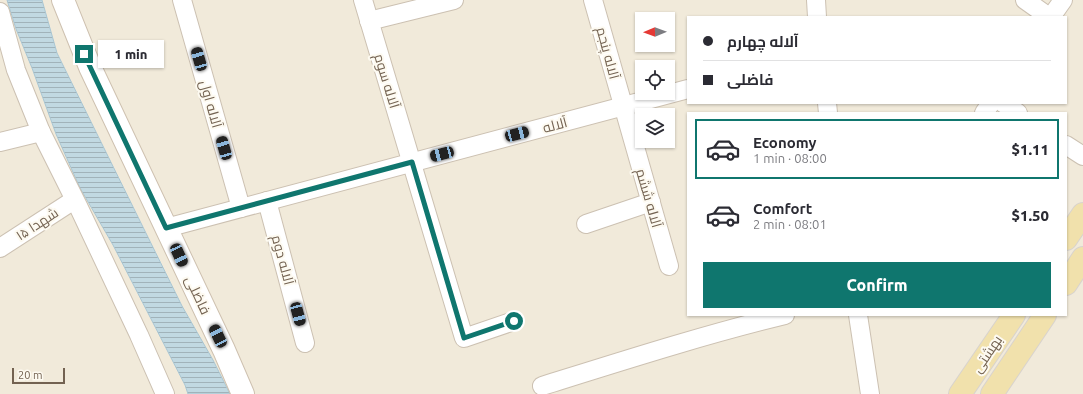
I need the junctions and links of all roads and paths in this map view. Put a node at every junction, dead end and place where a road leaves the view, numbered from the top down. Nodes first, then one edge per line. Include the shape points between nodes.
1 (63, 0) edge
2 (182, 0) edge
3 (363, 0) edge
4 (454, 0) edge
5 (594, 0) edge
6 (816, 0) edge
7 (1025, 0) edge
8 (1063, 0) edge
9 (0, 12) edge
10 (817, 16) edge
11 (1049, 16) edge
12 (1051, 16) edge
13 (369, 20) junction
14 (7, 68) edge
15 (687, 89) edge
16 (1004, 104) edge
17 (623, 107) junction
18 (1016, 112) edge
19 (40, 132) junction
20 (0, 142) edge
21 (1067, 145) edge
22 (1083, 156) edge
23 (412, 162) junction
24 (74, 200) junction
25 (267, 201) junction
26 (651, 202) junction
27 (241, 208) junction
28 (1083, 214) edge
29 (586, 224) dead end
30 (166, 228) junction
31 (1067, 238) edge
32 (0, 248) edge
33 (1083, 258) edge
34 (669, 266) dead end
35 (1067, 282) edge
36 (781, 316) edge
37 (858, 316) edge
38 (1013, 316) edge
39 (1044, 316) edge
40 (514, 321) dead end
41 (305, 343) dead end
42 (542, 386) dead end
43 (165, 394) edge
44 (243, 394) edge
45 (870, 394) edge
46 (960, 394) edge
47 (992, 394) edge

1 - 30 main road, فاضلی via 90,67
2 - 27 street, آلاله اول
3 - 13 street, آلاله سوم
4 - 13 street
5 - 17 street, آلاله پنجم
6 - 10 street
7 - 11 street
8 - 12 street
9 - 14 street
13 - 23 street, آلاله سوم
14 - 19 street
15 - 17 street, آلاله
16 - 18 street
17 - 23 street, آلاله
17 - 26 street, آلاله ششم
19 - 20 street
19 - 24 street
21 - 22 street
23 - 25 street, آلاله
23 - 40 street, آلاله سوم via 464,338
24 - 32 street, شهدا ۱۵
24 - 43 street
25 - 27 street, آلاله
25 - 41 street, آلاله دوم
26 - 29 street
26 - 34 street, آلاله ششم
27 - 30 street, آلاله
28 - 31 main road
30 - 44 main road, فاضلی
33 - 35 main road
36 - 42 street
37 - 45 street
38 - 46 main road, بهشتی
39 - 47 main road

